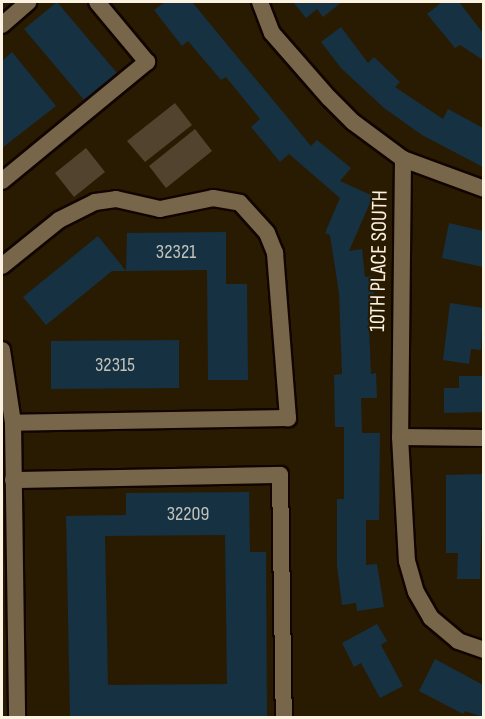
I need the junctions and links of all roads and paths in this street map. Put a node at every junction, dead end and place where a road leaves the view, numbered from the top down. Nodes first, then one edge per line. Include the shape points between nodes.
1 (28, 2) edge
2 (97, 2) edge
3 (260, 2) edge
4 (2, 25) edge
5 (403, 159) junction
6 (2, 181) edge
7 (483, 189) edge
8 (2, 266) edge
9 (2, 350) edge
10 (13, 423) junction
11 (400, 437) junction
12 (483, 438) edge
13 (13, 480) junction
14 (7, 553) edge
15 (483, 650) edge
16 (16, 717) edge
17 (284, 717) edge

1 - 4 street
2 - 6 street via 147,62
3 - 5 street, 10TH PLACE SOUTH via 272,33 329,98 352,122
5 - 7 street
5 - 11 street, 10TH PLACE SOUTH
8 - 10 street via 67,214 95,202 116,199 160,209 213,198 240,203 267,233 275,253 288,418
9 - 10 street
10 - 13 street
11 - 12 street
11 - 15 street, 10TH PLACE SOUTH via 402,518 411,579 422,604 442,630
13 - 14 street
13 - 17 street via 280,475
14 - 16 street

